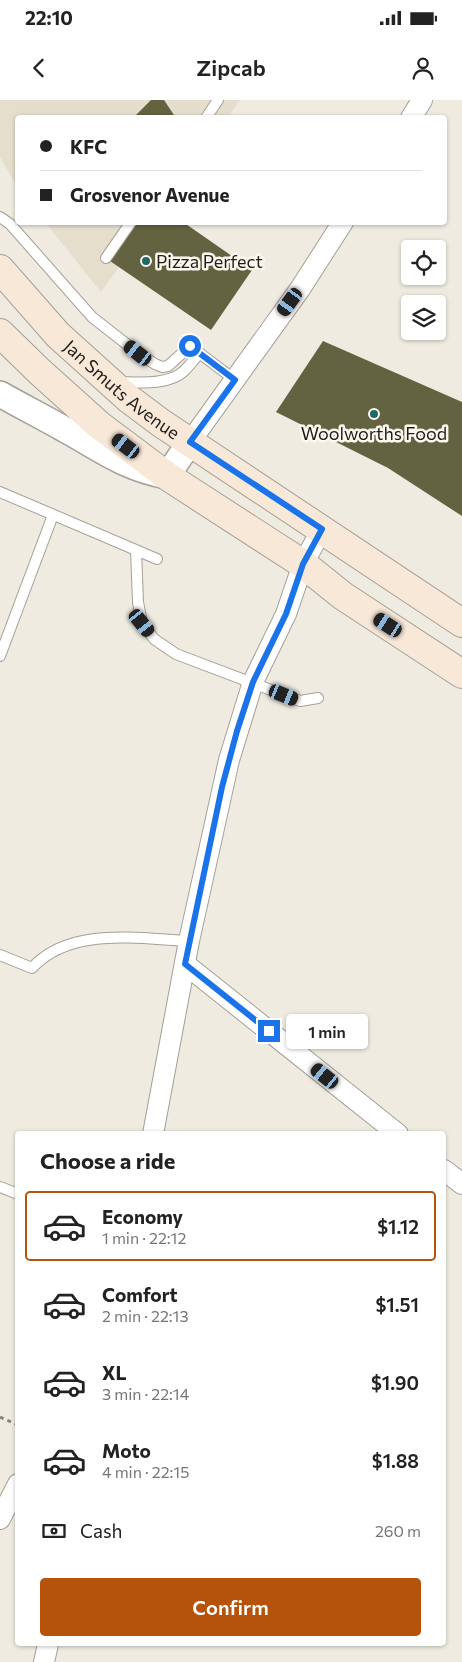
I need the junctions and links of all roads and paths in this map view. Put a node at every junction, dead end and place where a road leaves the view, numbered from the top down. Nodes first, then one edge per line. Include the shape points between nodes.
1 (422, 100) edge
2 (213, 102) edge
3 (207, 115) edge
4 (413, 115) edge
5 (0, 217) edge
6 (129, 225) edge
7 (341, 225) edge
8 (106, 258) dead end
9 (0, 269) edge
10 (0, 333) edge
11 (200, 353) junction
12 (235, 380) junction
13 (110, 382) junction
14 (0, 394) edge
15 (190, 442) junction
16 (168, 476) junction
17 (0, 492) edge
18 (53, 515) junction
19 (322, 529) junction
20 (136, 550) junction
21 (157, 559) dead end
22 (303, 564) junction
23 (462, 623) edge
24 (0, 656) edge
25 (462, 674) edge
26 (253, 682) junction
27 (318, 698) dead end
28 (189, 941) junction
29 (0, 955) edge
30 (185, 964) junction
31 (154, 1131) edge
32 (394, 1131) edge
33 (446, 1172) edge
34 (462, 1184) edge
35 (0, 1187) edge
36 (15, 1193) edge
37 (0, 1417) edge
38 (15, 1423) edge
39 (15, 1490) edge
40 (0, 1519) edge
41 (48, 1646) edge
42 (44, 1662) edge

1 - 4 street
2 - 3 lane
5 - 11 lane via 10,224 92,317 138,353 162,367 168,366 190,346
6 - 8 lane
7 - 12 street
9 - 13 main road, Jan Smuts Avenue via 58,335
10 - 16 main road via 99,425
11 - 12 lane
11 - 13 lane via 183,372 164,380
12 - 15 street
13 - 15 main road, Jan Smuts Avenue
14 - 16 street via 128,466
15 - 16 street
15 - 19 main road, Jan Smuts Avenue
16 - 22 main road
17 - 18 lane
18 - 20 lane
18 - 24 lane
19 - 22 street
19 - 23 main road, Jan Smuts Avenue
20 - 21 lane
20 - 26 lane via 142,623 154,639 176,654
22 - 25 main road via 343,596
22 - 26 street via 286,614
26 - 27 lane via 300,701
26 - 28 street via 229,760
28 - 29 lane via 123,937 79,942 52,951 32,968
28 - 30 street
30 - 31 street
30 - 32 street
33 - 34 street
35 - 36 lane
37 - 38 path
39 - 40 street
41 - 42 street

